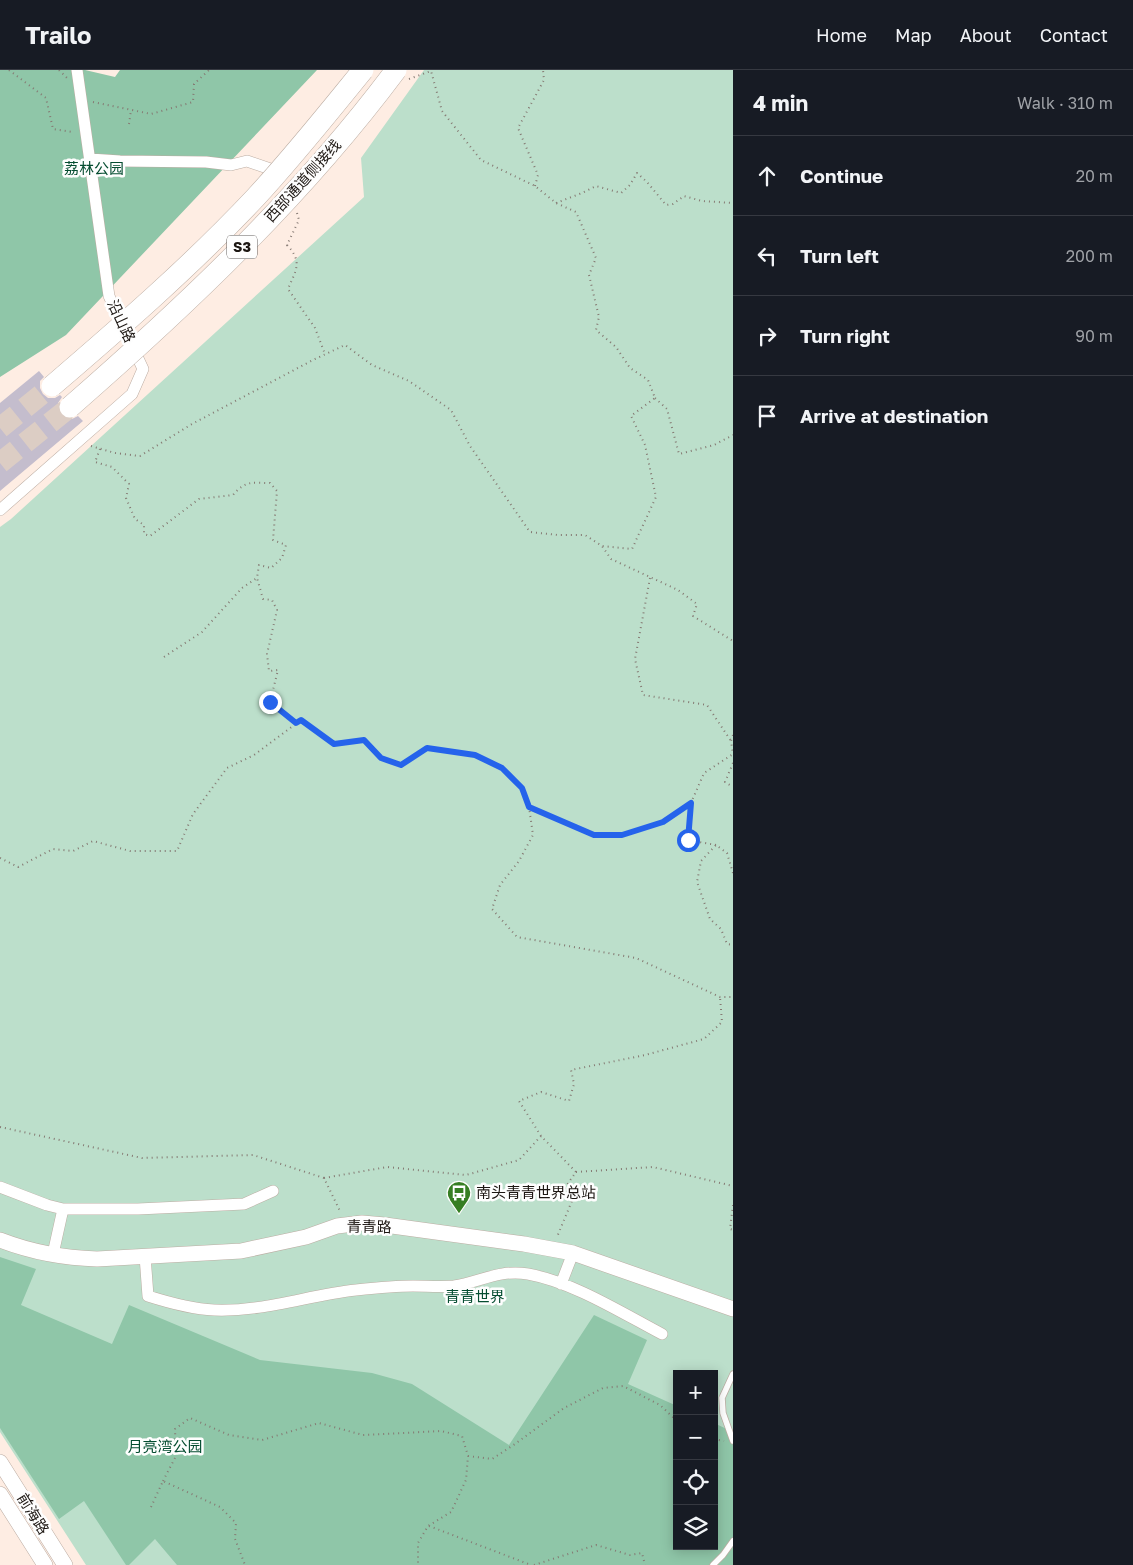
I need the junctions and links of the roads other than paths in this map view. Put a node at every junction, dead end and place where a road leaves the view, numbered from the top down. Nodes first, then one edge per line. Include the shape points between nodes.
1 (77, 70) edge
2 (363, 70) edge
3 (400, 75) edge
4 (90, 158) junction
5 (289, 176) dead end
6 (52, 386) tunnel mouth
7 (70, 407) tunnel mouth
8 (0, 510) edge
9 (0, 1187) edge
10 (273, 1191) dead end
11 (62, 1209) junction
12 (0, 1240) edge
13 (573, 1253) junction
14 (53, 1254) junction
15 (145, 1256) junction
16 (561, 1284) junction
17 (733, 1309) edge
18 (662, 1334) dead end
19 (733, 1374) edge
20 (733, 1441) edge
21 (0, 1462) edge
22 (0, 1494) edge
23 (0, 1503) edge
24 (12, 1513) junction
25 (733, 1540) edge
26 (45, 1565) edge
27 (65, 1565) edge
28 (713, 1565) edge

1 - 4 street, 沿山路
2 - 6 highway, 西部通道侧接线 / S3, bridge via 249,204 118,330
3 - 7 highway, 西部通道侧接线 / S3, bridge via 216,274
4 - 5 street via 231,165 247,161
4 - 8 street, 沿山路 via 109,296 143,369 132,394
9 - 11 street
10 - 11 street via 244,1204
11 - 14 street
12 - 14 street, 青青路
13 - 15 street, 青青路 via 362,1224 337,1226 306,1237 240,1251
13 - 16 street
13 - 17 street, 青青路
14 - 15 street, 青青路 via 78,1258
15 - 16 street via 148,1296 214,1310 270,1306 375,1288 453,1286 499,1274 528,1274
16 - 18 street
19 - 20 lane via 722,1398 722,1413
21 - 27 street, 前海路
22 - 24 street, 前海路
23 - 24 street
24 - 26 street, 前海路
25 - 28 lane

